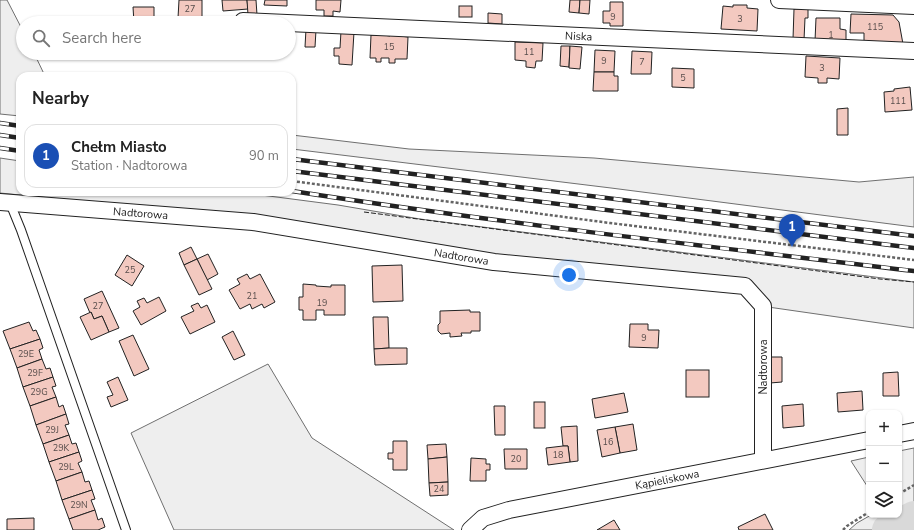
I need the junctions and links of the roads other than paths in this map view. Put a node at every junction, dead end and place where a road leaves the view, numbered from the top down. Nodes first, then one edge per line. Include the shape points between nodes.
1 (778, 0) edge
2 (914, 6) edge
3 (296, 23) edge
4 (914, 51) edge
5 (5, 202) edge
6 (914, 431) edge
7 (902, 433) edge
8 (866, 441) edge
9 (763, 460) junction
10 (126, 530) edge
11 (470, 530) edge

1 - 2 street
3 - 4 street, Niska
5 - 9 street, Nadtorowa via 253,222 494,262 745,286 763,306
5 - 10 lane via 21,230
6 - 7 street
8 - 9 street, Kąpieliskowa
9 - 11 street, Kąpieliskowa via 509,510 483,518

